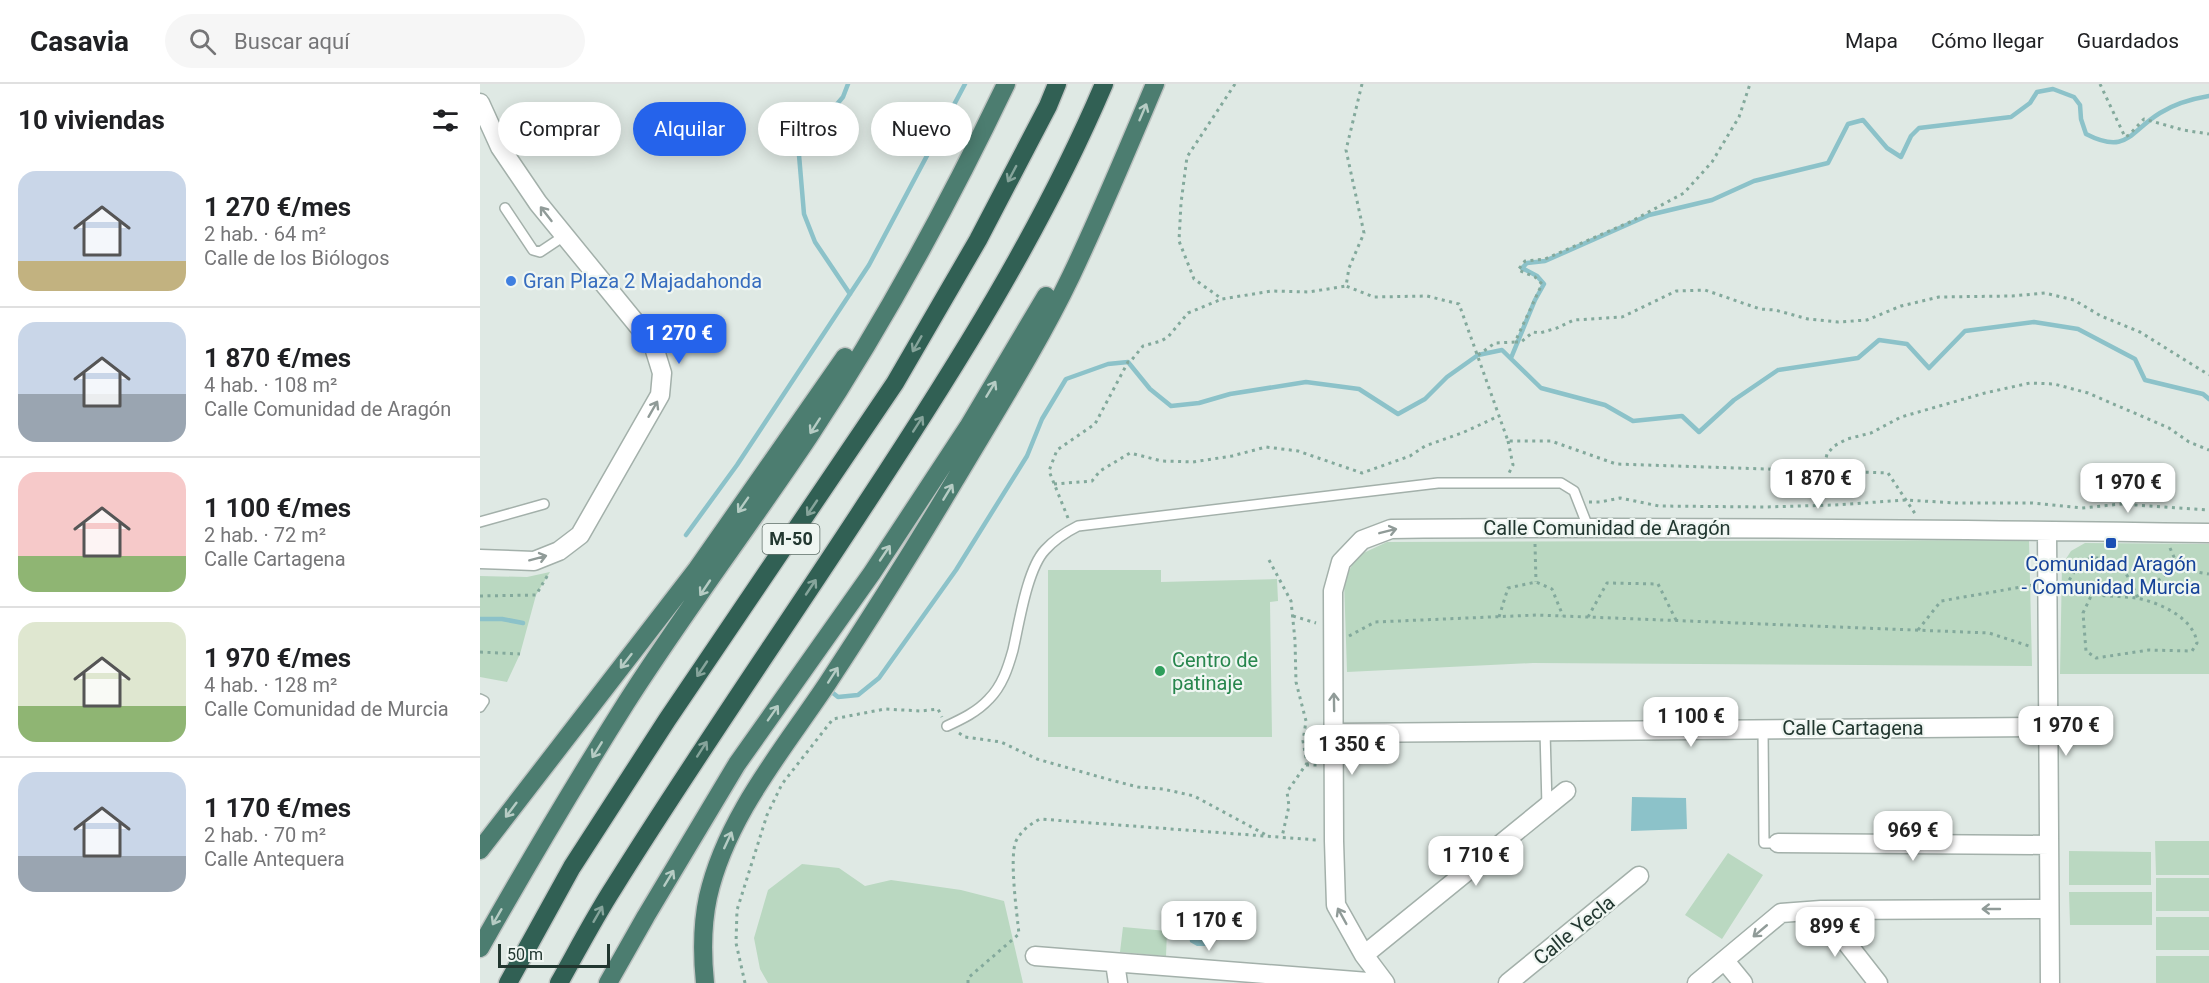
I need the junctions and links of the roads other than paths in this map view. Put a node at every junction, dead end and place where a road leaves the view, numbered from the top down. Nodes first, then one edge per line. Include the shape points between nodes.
1 (1006, 84) edge
2 (1057, 84) edge
3 (1104, 84) edge
4 (1155, 84) edge
5 (480, 103) edge
6 (1132, 140) junction
7 (505, 208) dead end
8 (931, 232) junction
9 (564, 236) junction
10 (544, 504) dead end
11 (480, 522) edge
12 (1588, 527) junction
13 (2048, 531) junction
14 (2209, 533) edge
15 (480, 559) edge
16 (480, 699) edge
17 (480, 707) edge
18 (947, 726) road end
19 (2048, 727) junction
20 (1763, 729) junction
21 (1545, 731) junction
22 (1335, 733) junction
23 (1566, 790) dead end
24 (1547, 806) junction
25 (1778, 843) joint
26 (2049, 845) junction
27 (480, 850) edge
28 (1639, 876) dead end
29 (2049, 909) junction
30 (1821, 910) junction
31 (480, 948) edge
32 (1364, 955) junction
33 (1035, 956) dead end
34 (1725, 961) junction
35 (1115, 963) junction
36 (508, 983) edge
37 (559, 983) edge
38 (608, 983) edge
39 (705, 983) edge
40 (1118, 983) edge
41 (1383, 983) edge
42 (1508, 983) edge
43 (1697, 983) edge
44 (1743, 983) edge
45 (1878, 983) edge
46 (2050, 983) edge

1 - 8 highway
2 -> 36 highway, M-50 via 978,240 895,384 572,867
37 -> 3 highway, M-50 via 700,752 938,394 1018,261
6 -> 4 highway
9 -> 5 street via 500,147
38 -> 6 highway via 737,764 872,573 968,427 1058,278
39 -> 6 highway via 703,927 708,896 728,838 886,593 990,421 1070,277
7 - 9 lane via 533,250 540,252
8 -> 27 highway via 697,569
8 -> 31 highway via 811,433 627,701
15 -> 9 street via 534,561 559,551 580,535 660,395 662,374 653,344
10 - 11 lane
12 - 13 street, Calle Comunidad de Aragón
12 - 18 lane via 1574,491 1561,483 1438,483 1078,526 1043,551 999,686 976,711
22 -> 12 street, Calle Comunidad de Aragón via 1333,591 1341,562 1362,540 1390,529
13 - 14 street, Calle Comunidad de Aragón
13 - 19 street
16 - 17 lane
19 - 20 street, Calle Cartagena
19 - 26 street
20 - 21 street, Calle Cartagena
20 - 25 lane via 1764,843
21 - 22 street, Calle Cartagena
21 - 24 lane
32 -> 22 street via 1336,905
23 - 24 street
24 - 32 street
25 - 26 street
26 - 29 street
28 - 42 street, Calle Yecla
29 -> 30 street
29 - 46 street
30 -> 34 street via 1781,913
30 - 45 street
32 - 41 street
33 - 35 street
34 - 43 street
34 - 44 street
35 - 40 street
35 - 41 street

